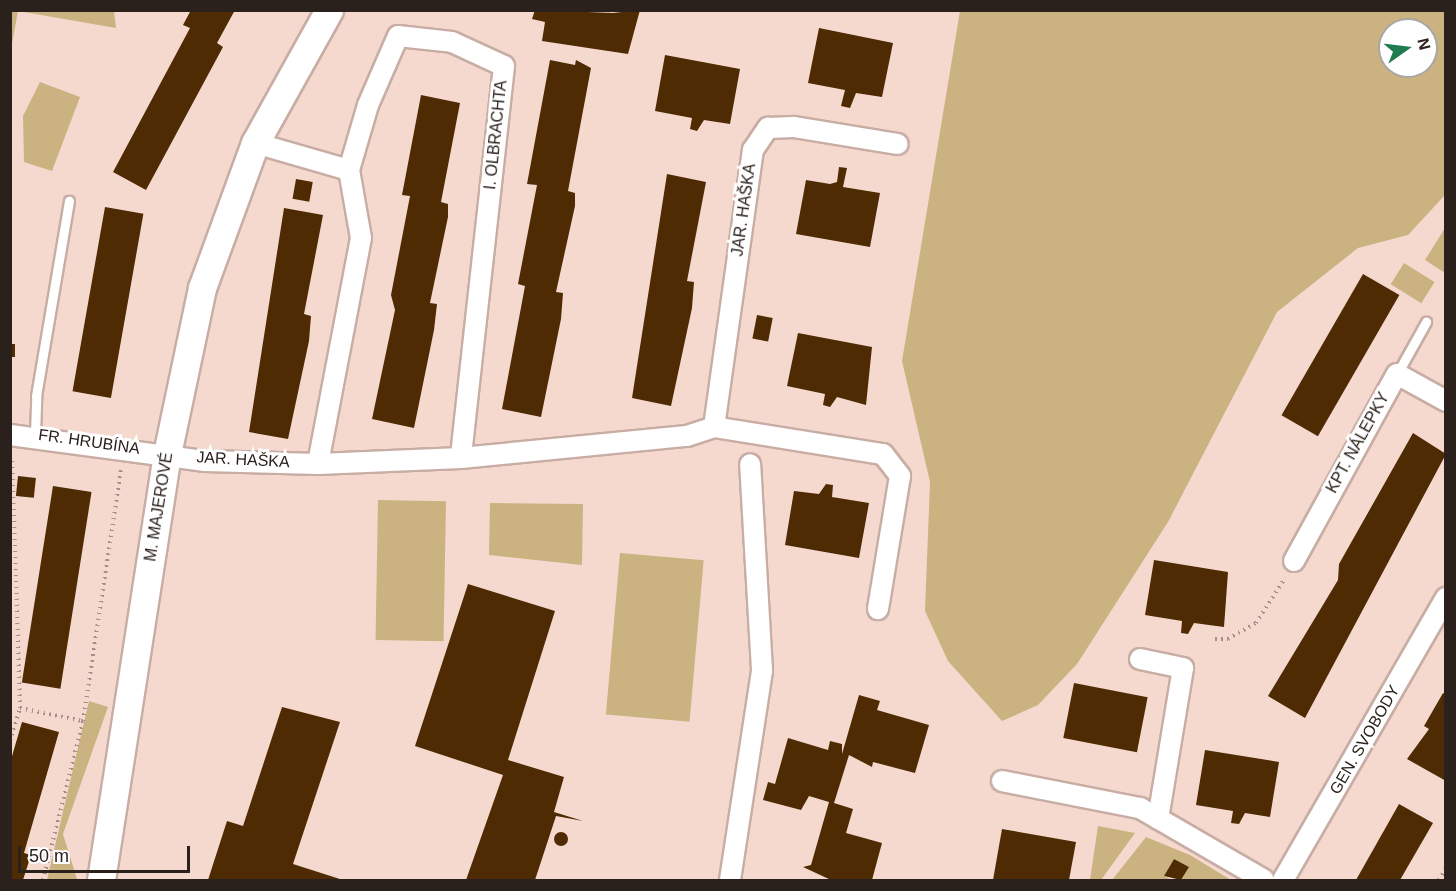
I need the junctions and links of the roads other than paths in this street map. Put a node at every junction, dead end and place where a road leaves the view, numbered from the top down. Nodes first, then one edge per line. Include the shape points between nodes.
1 (330, 10) edge
2 (255, 143) junction
3 (898, 144) dead end
4 (349, 170) junction
5 (69, 201) dead end
6 (1426, 322) dead end
7 (1397, 374) junction
8 (1446, 402) edge
9 (714, 427) junction
10 (11, 434) edge
11 (35, 434) junction
12 (167, 454) junction
13 (461, 458) junction
14 (318, 464) junction
15 (750, 464) dead end
16 (1294, 561) road end
17 (1446, 598) edge
18 (878, 609) dead end
19 (1140, 659) dead end
20 (1002, 781) dead end
21 (1158, 819) junction
22 (101, 880) edge
23 (730, 880) edge
24 (1264, 880) edge
25 (1283, 880) edge

1 - 2 street, M. MAJEROVÉ
2 - 4 street
2 - 12 street, M. MAJEROVÉ via 202,288
3 - 9 street, JAR. HAŠKA via 794,127 768,128 753,150
4 - 13 street, I. OLBRACHTA via 368,105 398,36 452,42 504,66
4 - 14 street via 361,238
5 - 11 lane via 36,396
6 - 7 lane
7 - 8 street, KPT. NÁLEPKY
7 - 16 street, KPT. NÁLEPKY
9 - 13 street, JAR. HAŠKA via 687,436
9 - 18 street, JAR. HAŠKA via 883,454 900,476
10 - 11 street, FR. HRUBÍNA
11 - 12 street, FR. HRUBÍNA
12 - 14 street, JAR. HAŠKA via 205,460
12 - 22 street, M. MAJEROVÉ
13 - 14 street, JAR. HAŠKA
15 - 23 street via 762,670
17 - 25 street, GEN. SVOBODY
19 - 21 street via 1183,668
20 - 21 street via 1140,808
21 - 24 street

